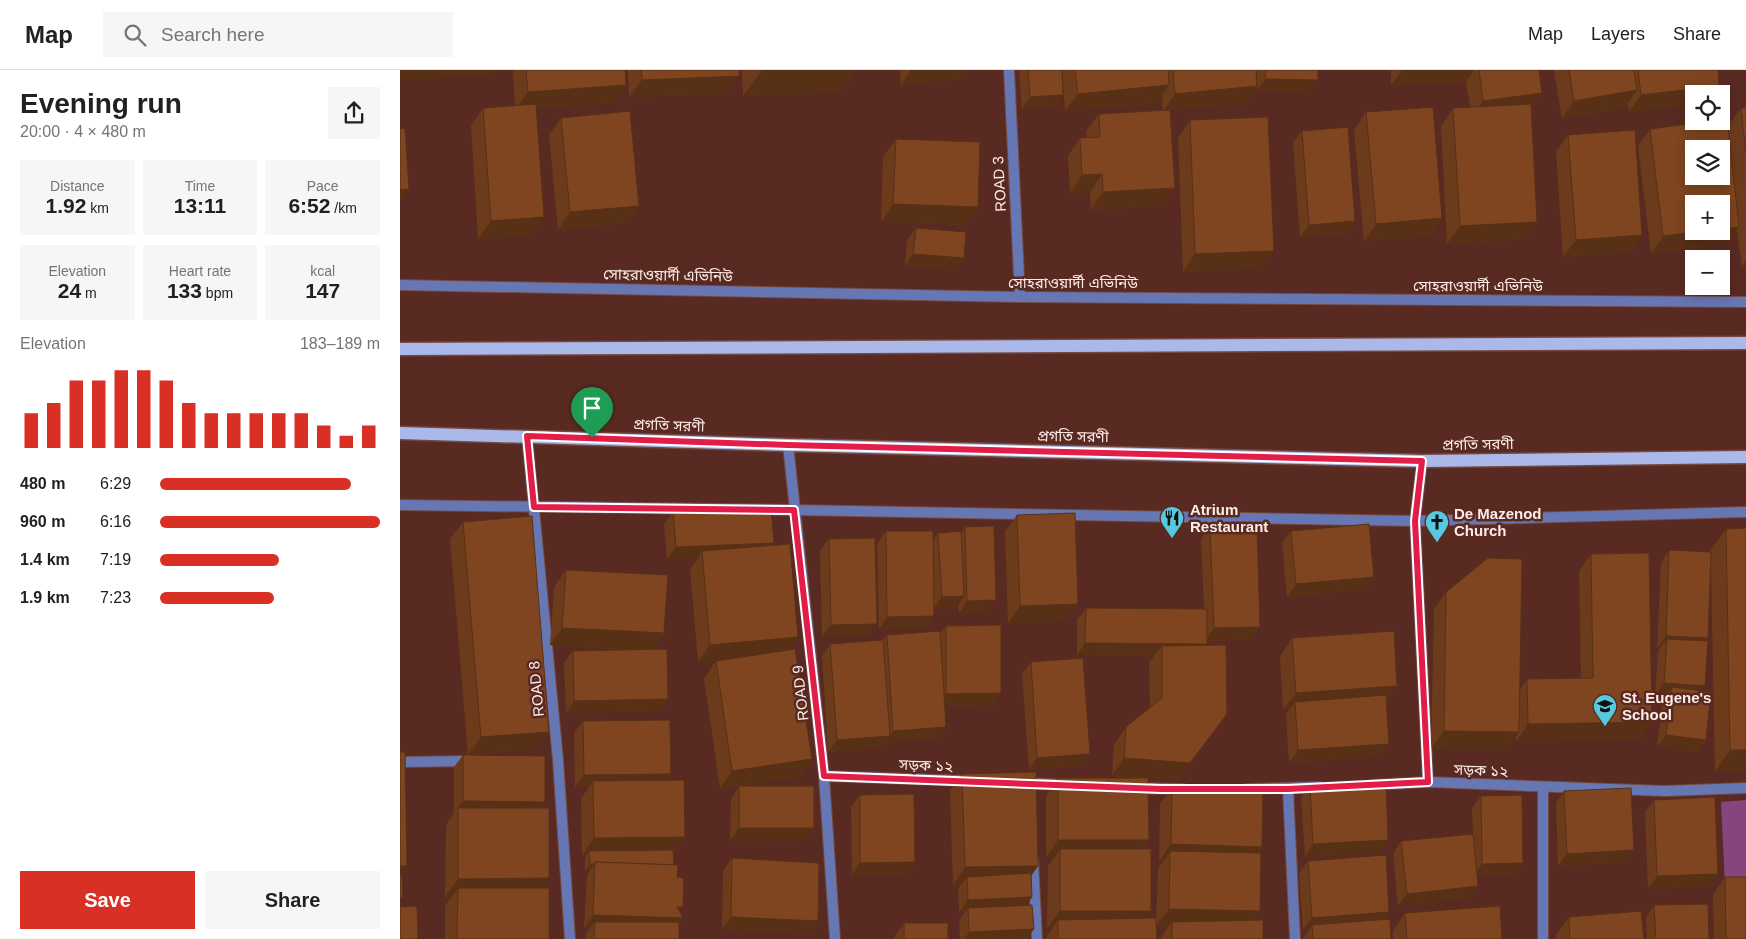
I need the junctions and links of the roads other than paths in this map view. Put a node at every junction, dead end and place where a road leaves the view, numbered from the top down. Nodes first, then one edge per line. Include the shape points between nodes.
1 (1009, 70) edge
2 (400, 285) edge
3 (1020, 297) junction
4 (1746, 302) edge
5 (1746, 343) edge
6 (400, 349) edge
7 (400, 432) edge
8 (527, 436) junction
9 (788, 445) junction
10 (1746, 457) edge
11 (1422, 461) junction
12 (400, 505) edge
13 (534, 507) junction
14 (794, 510) junction
15 (1746, 512) edge
16 (1415, 521) junction
17 (479, 761) edge
18 (400, 762) edge
19 (824, 776) junction
20 (981, 782) edge
21 (1010, 782) edge
22 (1428, 782) junction
23 (1077, 785) edge
24 (1363, 785) edge
25 (1335, 786) edge
26 (1124, 787) edge
27 (1543, 787) junction
28 (1746, 788) edge
29 (1190, 789) edge
30 (1239, 789) edge
31 (1288, 789) junction
32 (1033, 851) edge
33 (570, 939) edge
34 (835, 939) edge
35 (1037, 939) edge
36 (1295, 939) edge
37 (1543, 939) edge

1 - 3 street, ROAD 3
2 - 3 street, সোহরাওয়ার্দী এভিনিউ
3 - 4 street, সোহরাওয়ার্দী এভিনিউ
5 - 6 main road
7 - 8 main road, প্রগতি সরণী
8 - 9 main road, প্রগতি সরণী
8 - 13 street, ROAD 8
9 - 11 main road, প্রগতি সরণী
9 - 14 street, ROAD 9
10 - 11 main road, প্রগতি সরণী
11 - 16 street
12 - 13 street
13 - 14 street
13 - 33 street, ROAD 8
14 - 16 street
14 - 19 street, ROAD 9
15 - 16 street
16 - 22 street
17 - 18 street
19 - 20 street, সড়ক ১২
19 - 34 street, ROAD 9
21 - 23 street via 1030,788
22 - 24 street, সড়ক ১২
22 - 27 street, সড়ক ১২
25 - 31 street
26 - 29 street
27 - 28 street, সড়ক ১২
27 - 37 street
30 - 31 street
31 - 36 street
32 - 35 street

